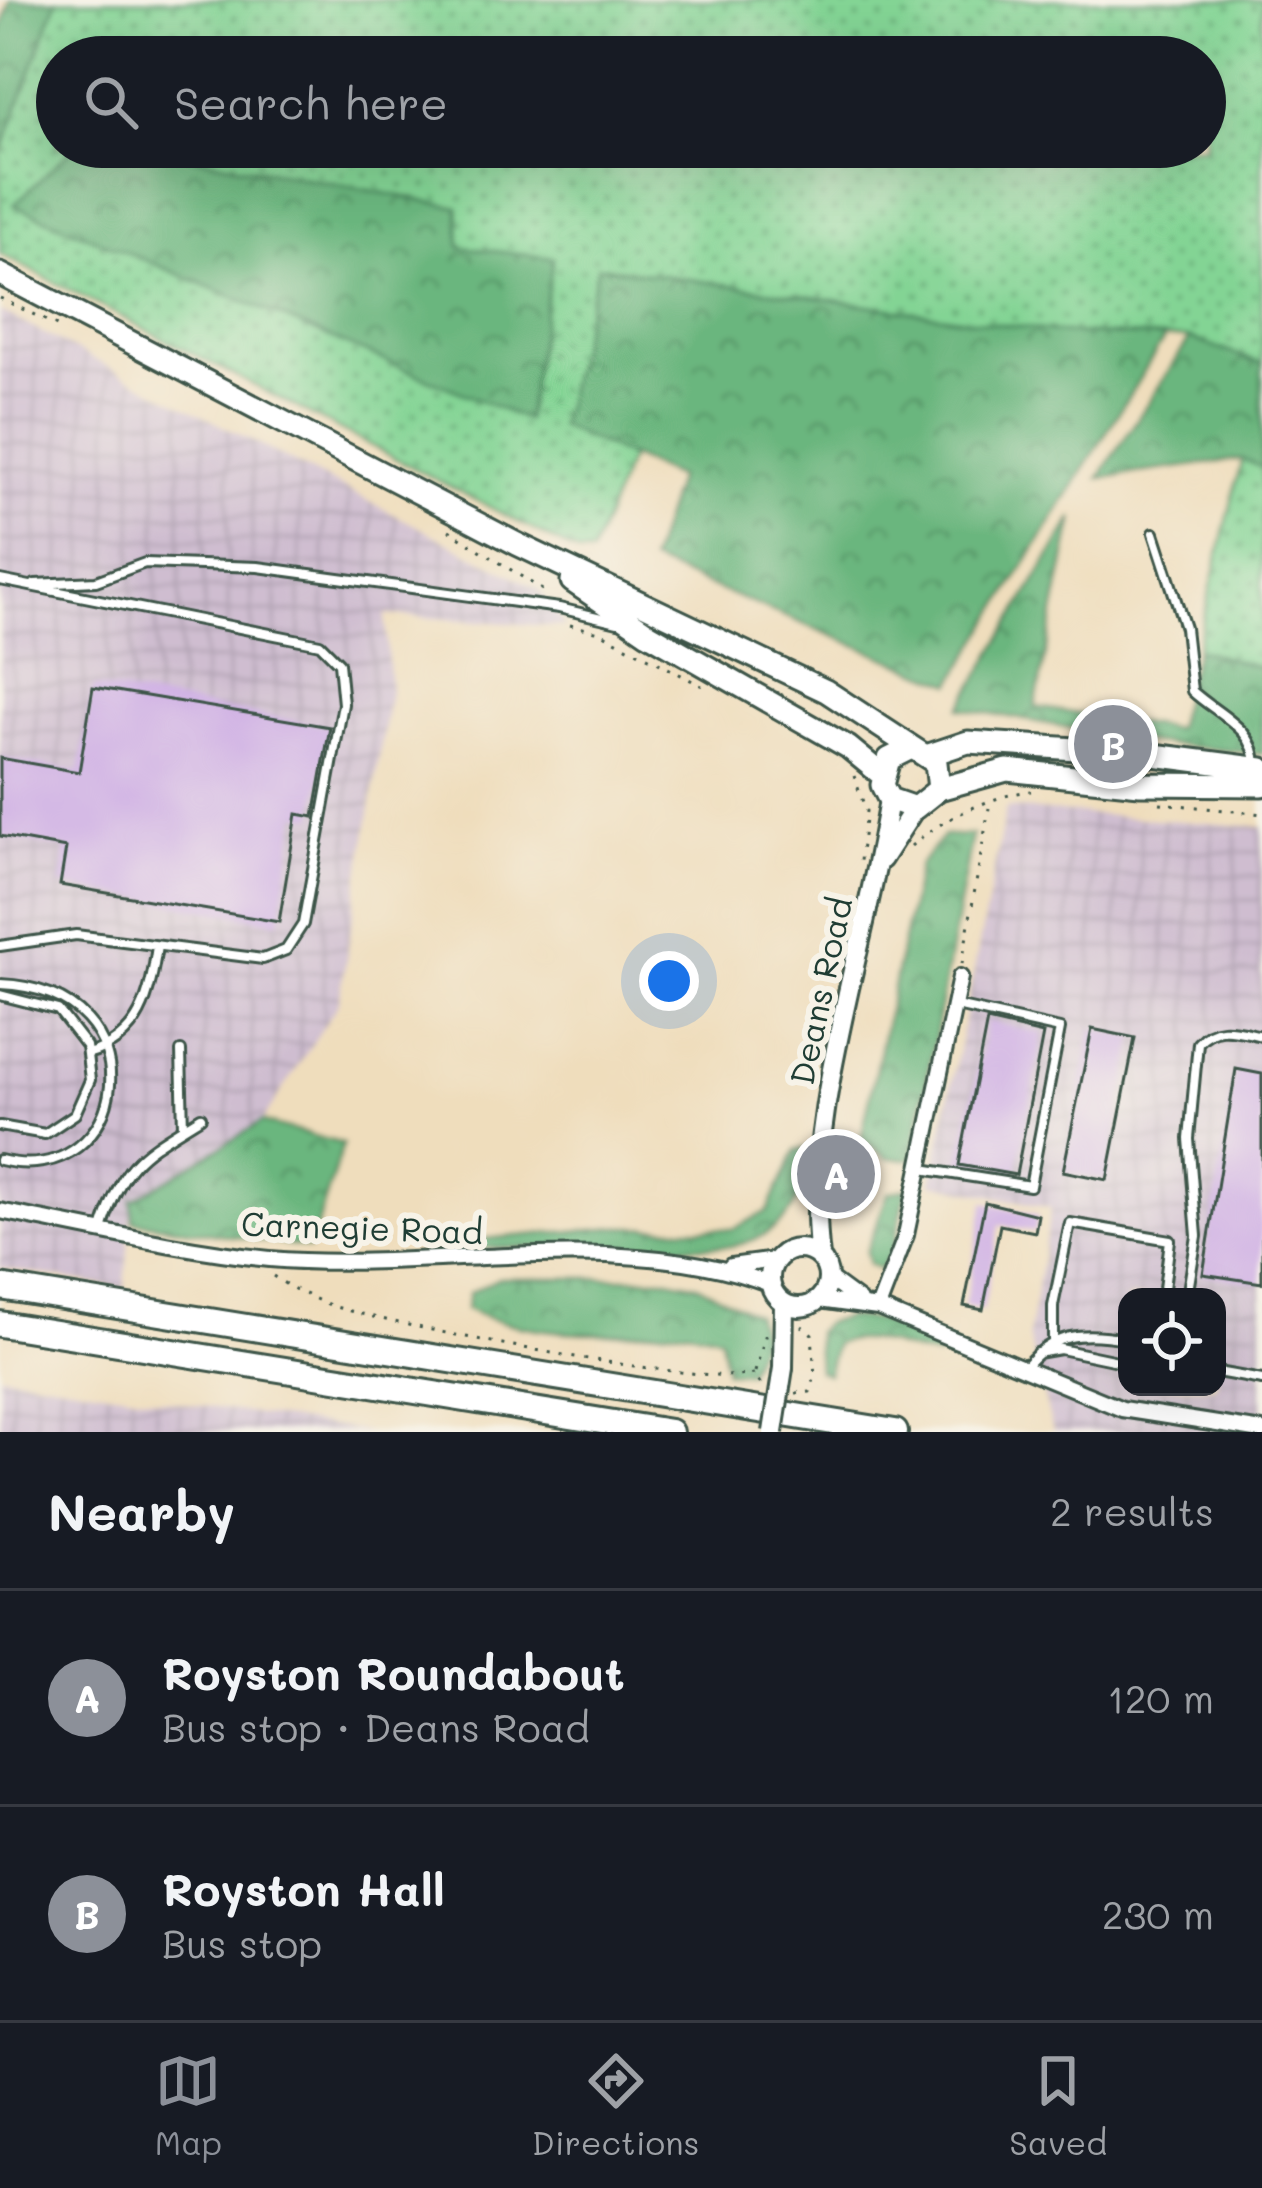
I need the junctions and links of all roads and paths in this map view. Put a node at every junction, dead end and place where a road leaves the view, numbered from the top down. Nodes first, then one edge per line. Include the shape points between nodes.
1 (0, 274) edge
2 (0, 298) edge
3 (81, 338) dead end
4 (436, 523) dead end
5 (1154, 533) dead end
6 (518, 544) junction
7 (0, 585) edge
8 (20, 585) junction
9 (559, 608) junction
10 (648, 633) junction
11 (702, 686) dead end
12 (919, 752) junction
13 (840, 764) dead end
14 (1260, 773) edge
15 (882, 775) junction
16 (939, 789) junction
17 (1041, 790) dead end
18 (889, 799) junction
19 (989, 805) junction
20 (915, 808) junction
21 (902, 853) dead end
22 (878, 869) junction
23 (0, 946) edge
24 (157, 946) junction
25 (960, 977) joint
26 (0, 984) edge
27 (0, 995) edge
28 (954, 1006) junction
29 (1262, 1036) edge
30 (109, 1048) junction
31 (181, 1051) dead end
32 (87, 1054) junction
33 (202, 1117) dead end
34 (0, 1126) edge
35 (183, 1128) junction
36 (0, 1160) edge
37 (920, 1169) junction
38 (813, 1204) junction
39 (0, 1211) edge
40 (102, 1229) junction
41 (783, 1254) junction
42 (820, 1257) junction
43 (272, 1259) junction
44 (725, 1266) junction
45 (829, 1279) junction
46 (770, 1284) junction
47 (0, 1287) edge
48 (1164, 1288) edge
49 (1188, 1288) edge
50 (860, 1302) junction
51 (878, 1308) junction
52 (798, 1311) junction
53 (0, 1324) edge
54 (1118, 1338) edge
55 (1053, 1340) junction
56 (1036, 1353) junction
57 (1118, 1361) edge
58 (1022, 1370) junction
59 (754, 1374) junction
60 (1226, 1374) edge
61 (1262, 1380) edge
62 (764, 1389) dead end
63 (782, 1391) dead end
64 (1262, 1431) edge
65 (670, 1432) edge
66 (773, 1432) edge
67 (895, 1432) edge

1 - 6 main road
2 - 3 path
4 - 9 path via 528,577
5 - 14 lane via 1185,628 1192,691 1249,734
6 - 10 main road
6 - 12 main road via 826,691
7 - 8 lane
8 - 9 lane via 96,581 145,563 258,567
8 - 24 lane via 320,644 339,663 343,704 294,938 263,959
9 - 10 lane
9 - 11 path via 571,625
10 - 15 main road via 848,747
12 - 14 main road via 968,742
12 - 15 main road via 890,759
12 - 16 main road via 940,771
13 - 22 path via 855,777 866,811 858,873
14 - 16 main road via 1140,784 1007,770
15 - 18 main road
16 - 20 main road
17 - 19 path
18 - 20 main road
18 - 22 street, Deans Road
19 - 21 path via 932,828
19 - 25 path
20 - 22 street, Deans Road
22 - 38 street, Deans Road
23 - 24 lane via 76,935
24 - 30 lane via 142,1013
25 - 28 street
26 - 30 lane via 62,998
27 - 32 lane via 58,1010
28 - 37 street
28 - 37 lane via 1060,1029 1030,1186
29 - 49 lane via 1223,1028 1198,1043 1189,1139 1197,1236
30 - 32 lane
30 - 36 lane via 112,1088 95,1127 73,1151 50,1162
31 - 35 lane
32 - 34 lane via 90,1080 75,1114 45,1134
33 - 35 lane
35 - 40 lane via 117,1180
37 - 51 street
38 - 41 street, Deans Road
38 - 42 street, Deans Road
39 - 40 street, Carnegie Road
40 - 43 street, Carnegie Road
41 - 42 street
41 - 44 street, Carnegie Road
41 - 46 street, Deans Road
42 - 45 street, Deans Road
43 - 44 street, Carnegie Road via 568,1257
43 - 59 path via 274,1276 289,1286 401,1324 676,1370
44 - 46 street, Carnegie Road
45 - 50 street
45 - 52 street
46 - 52 street
47 - 67 highway
48 - 55 lane via 1170,1240 1070,1223
50 - 51 street
50 - 52 street
51 - 58 street
52 - 59 path via 764,1328
52 - 63 path via 812,1334 815,1376 811,1391
52 - 66 street, bridge
53 - 65 highway
54 - 55 lane via 1081,1332
55 - 56 lane
56 - 57 lane via 1060,1349
56 - 58 lane
58 - 64 street via 1122,1409
59 - 62 path
60 - 61 lane

